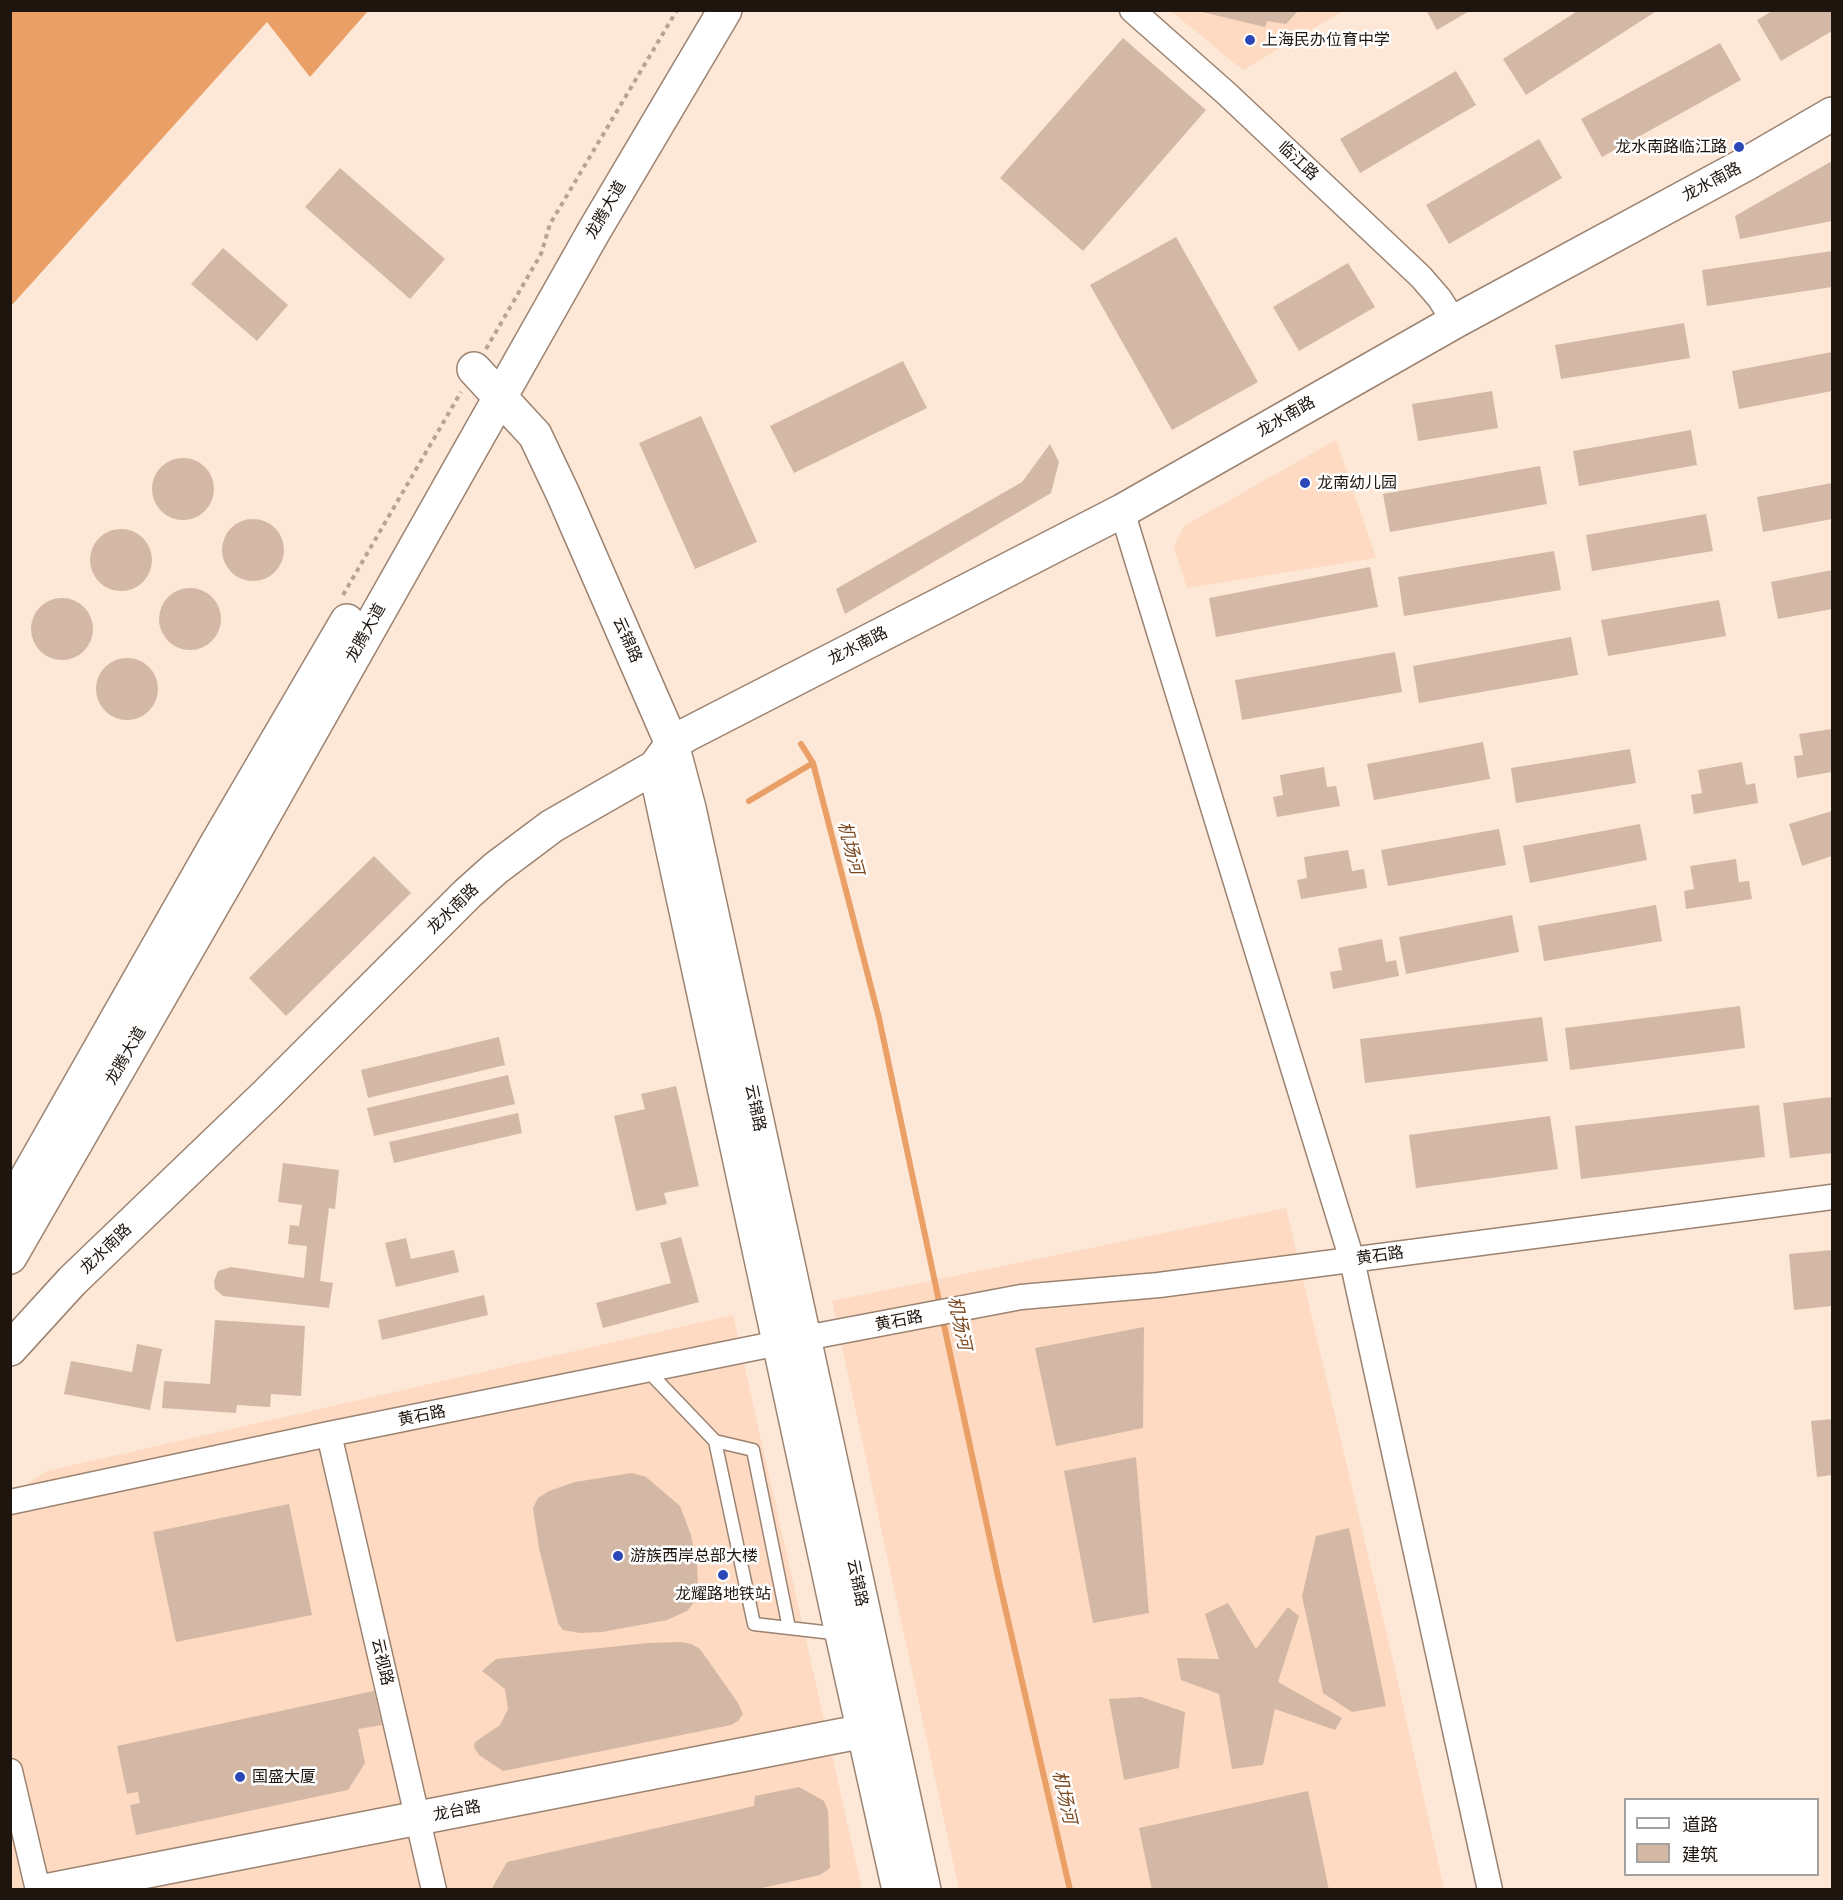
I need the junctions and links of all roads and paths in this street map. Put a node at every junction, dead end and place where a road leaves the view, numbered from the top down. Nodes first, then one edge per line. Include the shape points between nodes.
1 (703, 10) edge
2 (724, 10) edge
3 (1132, 10) edge
4 (1833, 114) edge
5 (1454, 322) junction
6 (487, 383) junction
7 (1122, 511) junction
8 (663, 756) junction
9 (1833, 1197) edge
10 (10, 1207) edge
11 (10, 1257) edge
12 (1352, 1260) junction
13 (792, 1341) junction
14 (10, 1349) edge
15 (648, 1371) junction
16 (329, 1434) junction
17 (715, 1441) junction
18 (10, 1502) edge
19 (789, 1628) junction
20 (842, 1634) junction
21 (864, 1731) junction
22 (10, 1771) edge
23 (417, 1818) junction
24 (38, 1890) edge
25 (50, 1890) edge
26 (434, 1890) edge
27 (899, 1890) edge
28 (924, 1890) edge
29 (1490, 1890) edge

1 - 6 main road, 龙腾大道
2 - 6 main road, 龙腾大道 via 594,231
3 - 5 street, 临江路 via 1421,277
4 - 5 main road, 龙水南路
5 - 7 main road, 龙水南路
6 - 8 main road, 云锦路 via 535,435 563,494
6 - 10 main road, 龙腾大道
6 - 11 main road, 龙腾大道 via 250,840
7 - 8 main road, 龙水南路 via 708,724
7 - 12 street
8 - 13 main road, 云锦路
8 - 14 main road, 龙水南路 via 552,826 467,894 72,1281
9 - 12 street, 黄石路
12 - 13 street, 黄石路 via 1159,1286 1020,1298
12 - 29 street
13 - 15 street, 黄石路
13 - 20 main road, 云锦路
13 - 28 main road, 云锦路
15 - 16 street, 黄石路
15 - 17 lane
16 - 18 street, 黄石路
16 - 23 street, 云视路
17 - 19 lane via 753,1450
17 - 19 lane via 754,1624
19 - 20 lane
20 - 21 main road, 云锦路
21 - 23 main road, 龙台路
21 - 27 main road, 云锦路
22 - 24 street
23 - 25 main road, 龙台路
23 - 26 street, 云视路

